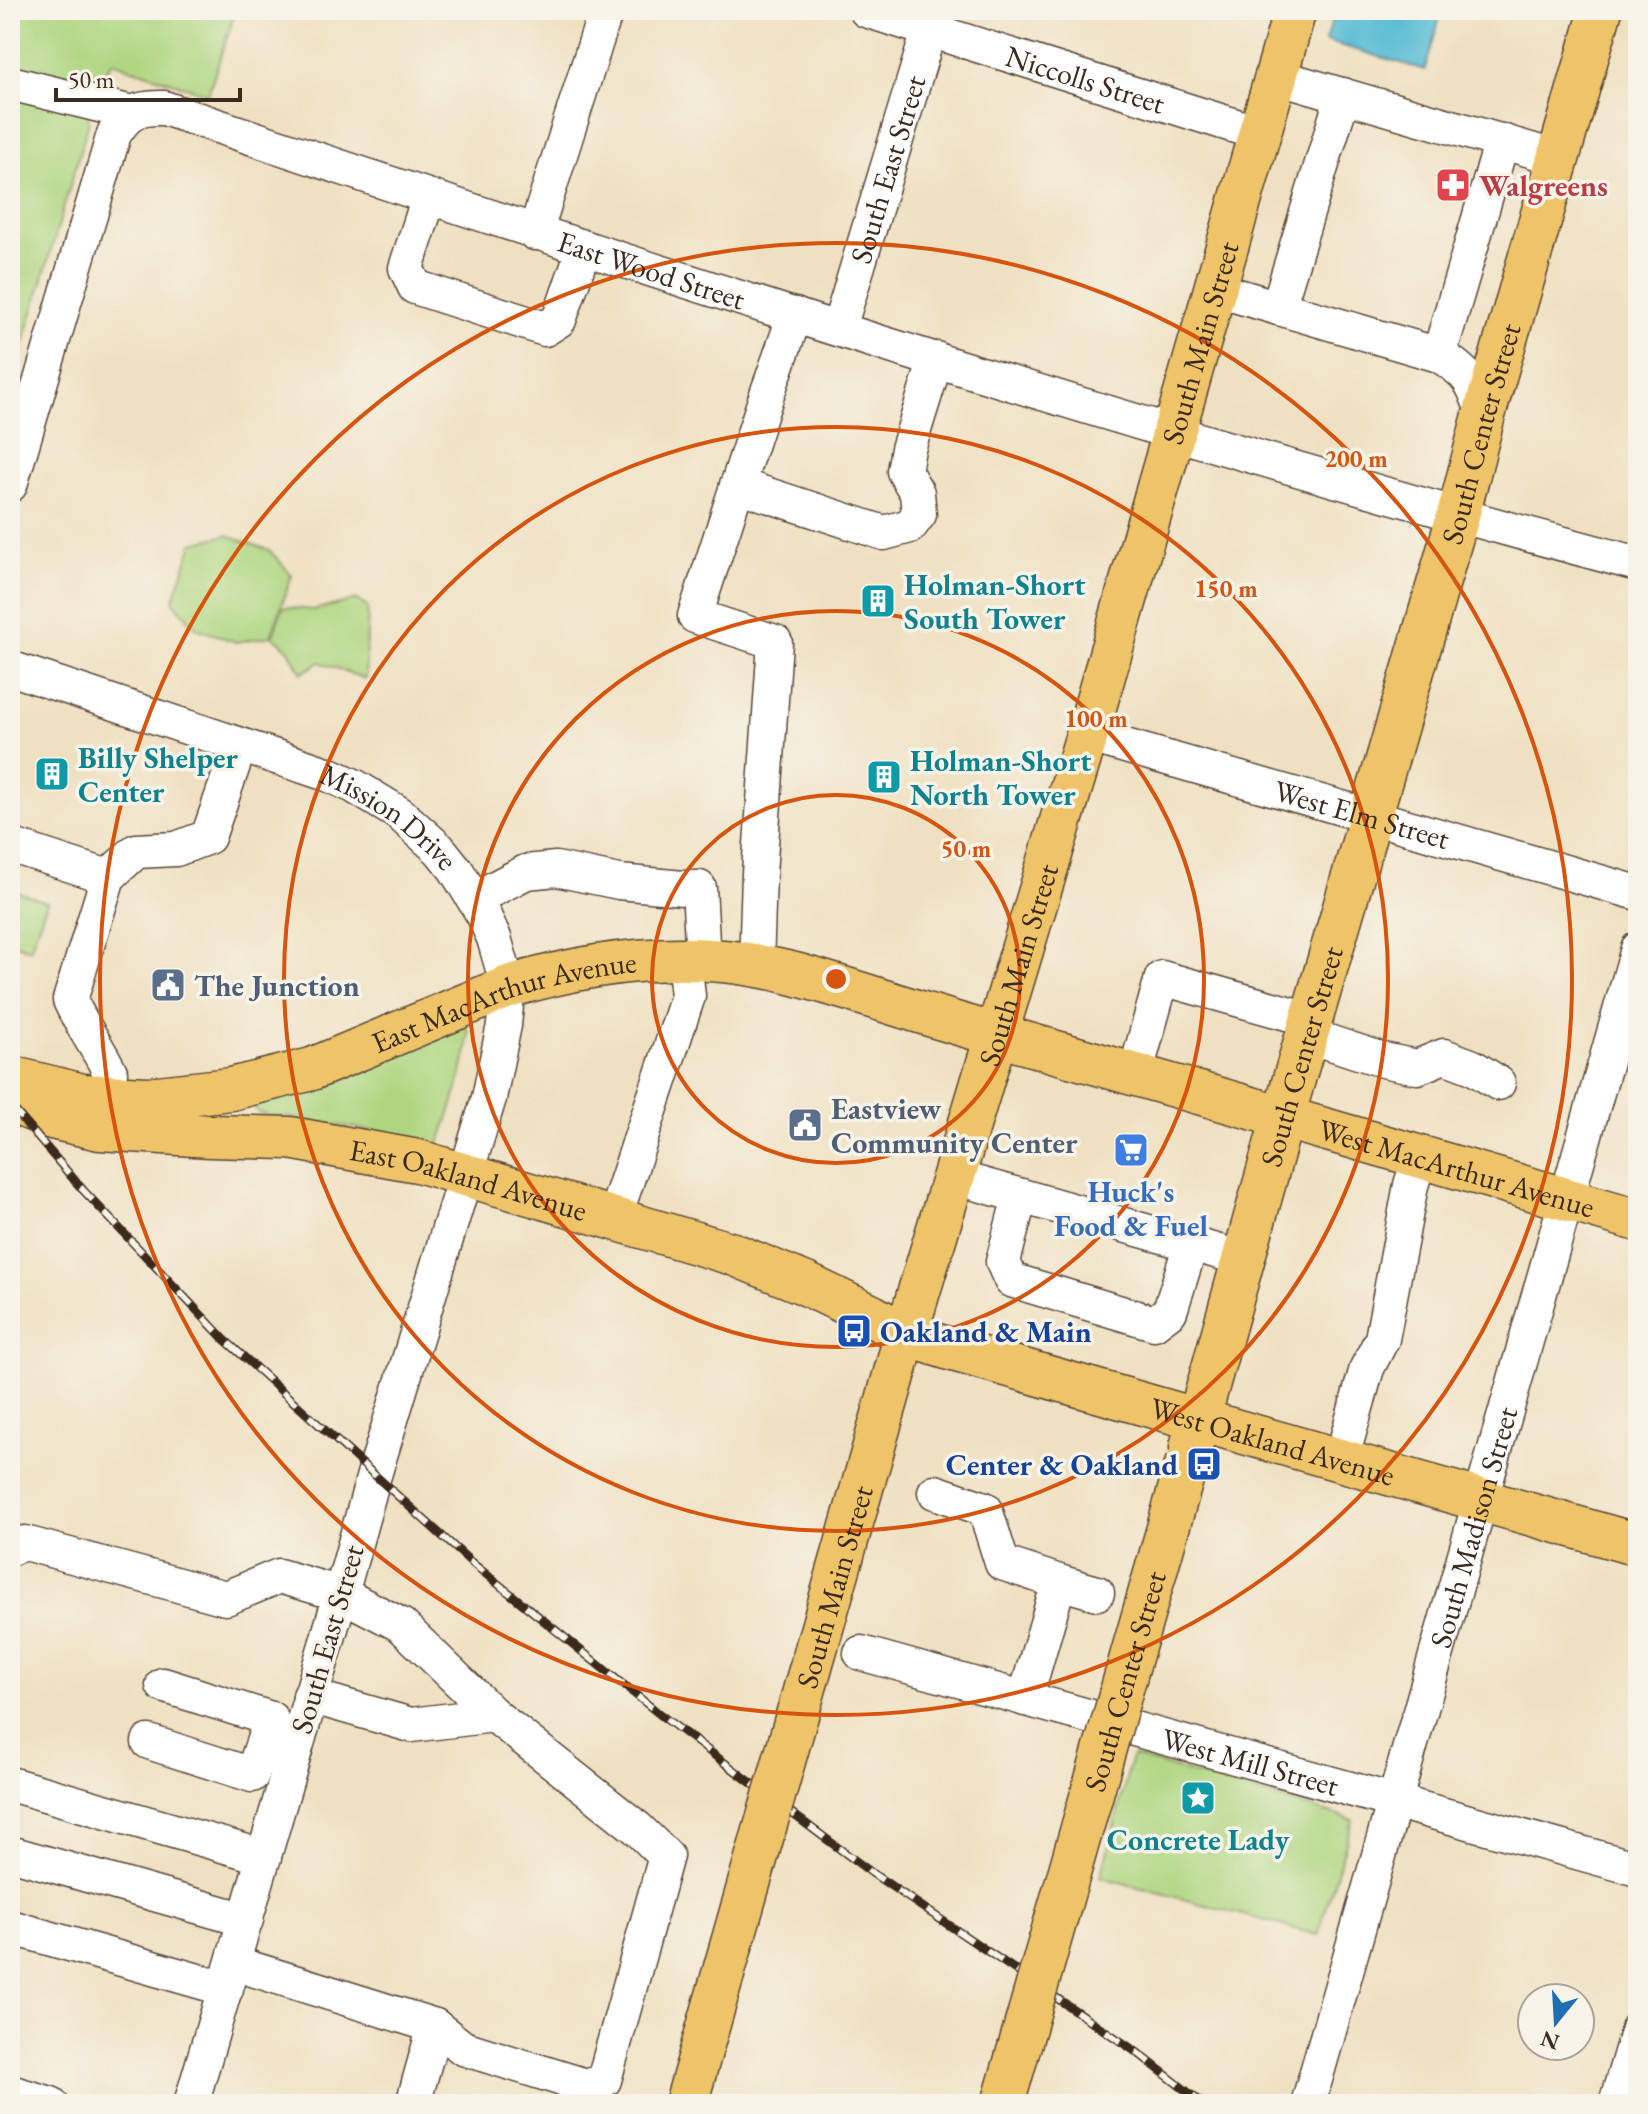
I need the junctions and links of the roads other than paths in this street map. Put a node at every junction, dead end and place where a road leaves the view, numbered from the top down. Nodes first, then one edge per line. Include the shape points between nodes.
1 (606, 10) edge
2 (866, 10) edge
3 (1295, 10) edge
4 (1601, 10) edge
5 (933, 20) edge
6 (1276, 76) junction
7 (10, 83) edge
8 (1343, 95) junction
9 (132, 113) junction
10 (1258, 133) junction
11 (1502, 141) junction
12 (1558, 158) junction
13 (429, 197) junction
14 (535, 233) junction
15 (584, 248) junction
16 (1214, 289) junction
17 (1278, 308) junction
18 (795, 315) junction
19 (839, 328) junction
20 (1439, 355) junction
21 (936, 359) junction
22 (1484, 415) junction
23 (1172, 433) junction
24 (10, 485) edge
25 (737, 485) junction
26 (1458, 516) junction
27 (1638, 564) edge
28 (10, 668) edge
29 (1087, 735) junction
30 (240, 745) junction
31 (1371, 817) junction
32 (10, 845) edge
33 (108, 877) junction
34 (1638, 893) edge
35 (474, 899) junction
36 (1638, 949) edge
37 (693, 959) junction
38 (756, 966) junction
39 (508, 987) junction
40 (1309, 1028) junction
41 (998, 1036) junction
42 (1135, 1075) junction
43 (10, 1077) edge
44 (1498, 1083) dead end
45 (104, 1096) junction
46 (10, 1101) edge
47 (1283, 1117) junction
48 (1420, 1157) junction
49 (467, 1174) junction
50 (954, 1177) junction
51 (1020, 1196) junction
52 (1567, 1199) junction
53 (614, 1219) junction
54 (1638, 1220) edge
55 (1191, 1244) junction
56 (1244, 1259) junction
57 (902, 1348) junction
58 (1199, 1420) junction
59 (1341, 1461) junction
60 (935, 1492) dead end
61 (1481, 1501) junction
62 (1638, 1545) edge
63 (10, 1548) edge
64 (1059, 1582) junction
65 (1097, 1593) dead end
66 (341, 1594) junction
67 (861, 1653) dead end
68 (163, 1685) dead end
69 (310, 1696) junction
70 (1025, 1699) junction
71 (494, 1715) junction
72 (149, 1742) dead end
73 (275, 1760) junction
74 (10, 1784) edge
75 (1394, 1801) junction
76 (10, 1853) edge
77 (264, 1857) junction
78 (1638, 1869) edge
79 (246, 1920) junction
80 (10, 1927) edge
81 (230, 1976) junction
82 (435, 2026) junction
83 (1638, 2029) edge
84 (10, 2092) edge
85 (1313, 2103) edge
86 (51, 2104) edge
87 (191, 2104) edge
88 (413, 2104) edge
89 (686, 2104) edge
90 (1003, 2104) edge
91 (1616, 2104) edge

1 - 14 street
2 - 5 street, Niccolls Street
3 - 6 main road, South Main Street
4 - 12 main road, South Center Street
5 - 10 street, Niccolls Street
5 - 19 street, South East Street
6 - 8 street
6 - 10 main road, South Main Street
7 - 9 street, East Wood Street
8 - 11 street
8 - 17 street
9 - 13 street, East Wood Street via 164,108
9 - 24 street via 114,134
10 - 16 main road, South Main Street
11 - 12 street
11 - 20 street
12 - 22 main road, South Center Street
13 - 14 street, East Wood Street
13 - 15 street via 406,268 415,287 545,329 559,320
14 - 15 street, East Wood Street
15 - 18 street, East Wood Street
16 - 17 street
16 - 23 main road, South Main Street
17 - 20 street
18 - 19 street, East Wood Street
18 - 25 street
19 - 21 street, East Wood Street
20 - 22 street via 1473,383
21 - 23 street, East Wood Street
21 - 25 street via 904,471 917,493 919,514 910,526 884,533
22 - 26 main road, South Center Street
23 - 26 street, East Wood Street
23 - 29 main road, South Main Street
25 - 38 street via 695,616 775,642
26 - 27 street, East Wood Street
26 - 31 main road, South Center Street
28 - 30 street, Mission Drive
29 - 31 street, West Elm Street
29 - 41 main road, South Main Street
30 - 33 street via 208,837 176,849 136,851
30 - 35 street, Mission Drive via 330,775 378,799 440,850
31 - 34 street, West Elm Street
31 - 40 main road, South Center Street
32 - 33 street
33 - 45 street via 70,1000 110,1072
35 - 37 street via 526,872 556,869 619,882 699,888
35 - 39 street, Mission Drive via 494,938
36 - 52 street, South Madison Street
37 - 38 main road, East MacArthur Avenue
37 - 39 main road, East MacArthur Avenue via 582,969
37 - 53 street via 688,996
38 - 41 main road, East MacArthur Avenue
39 - 45 main road, East MacArthur Avenue via 312,1069 272,1080 190,1095
39 - 49 street, Mission Drive via 489,1098
40 - 42 street via 1162,978
40 - 44 street via 1383,1060 1417,1067 1444,1056
40 - 47 main road, South Center Street
41 - 42 main road, West MacArthur Avenue
41 - 50 main road, South Main Street
42 - 47 main road, West MacArthur Avenue
43 - 45 main road, East MacArthur Avenue
46 - 49 main road, East Oakland Avenue via 100,1129 290,1138
47 - 48 main road, West MacArthur Avenue
47 - 56 main road, South Center Street
48 - 52 main road, West MacArthur Avenue
48 - 59 street via 1382,1339 1367,1368
49 - 53 main road, East Oakland Avenue
49 - 66 street, South East Street
50 - 51 street
50 - 57 main road, South Main Street
51 - 55 street
51 - 55 street via 1003,1262 1011,1280 1154,1323 1170,1311
52 - 54 main road, West MacArthur Avenue
52 - 61 street, South Madison Street
53 - 57 main road, East Oakland Avenue via 733,1254 806,1284 872,1316
55 - 56 street
56 - 58 main road, South Center Street
57 - 58 main road, West Oakland Avenue
57 - 89 main road, South Main Street, bridge
58 - 59 main road, West Oakland Avenue
58 - 90 main road, South Center Street, bridge
59 - 61 main road, West Oakland Avenue
60 - 64 street via 985,1509 1002,1563
61 - 62 main road, West Oakland Avenue
61 - 75 street, South Madison Street
63 - 66 street via 25,1543 226,1598 279,1576
64 - 65 street
64 - 70 street
66 - 69 street, South East Street
66 - 71 street via 401,1625
67 - 70 street, West Mill Street
68 - 73 street via 271,1719
69 - 71 street via 411,1725
69 - 73 street, South East Street
70 - 75 street, West Mill Street
71 - 82 street via 666,1856 604,2080 589,2087 463,2048
72 - 73 street via 252,1775
73 - 77 street, South East Street
74 - 77 street
75 - 78 street, West Mill Street
75 - 85 street, South Madison Street
76 - 79 street
77 - 79 street, South East Street
79 - 81 street, South East Street
80 - 81 street
81 - 82 street
81 - 87 street, South East Street
82 - 88 street
83 - 91 street
84 - 86 street

